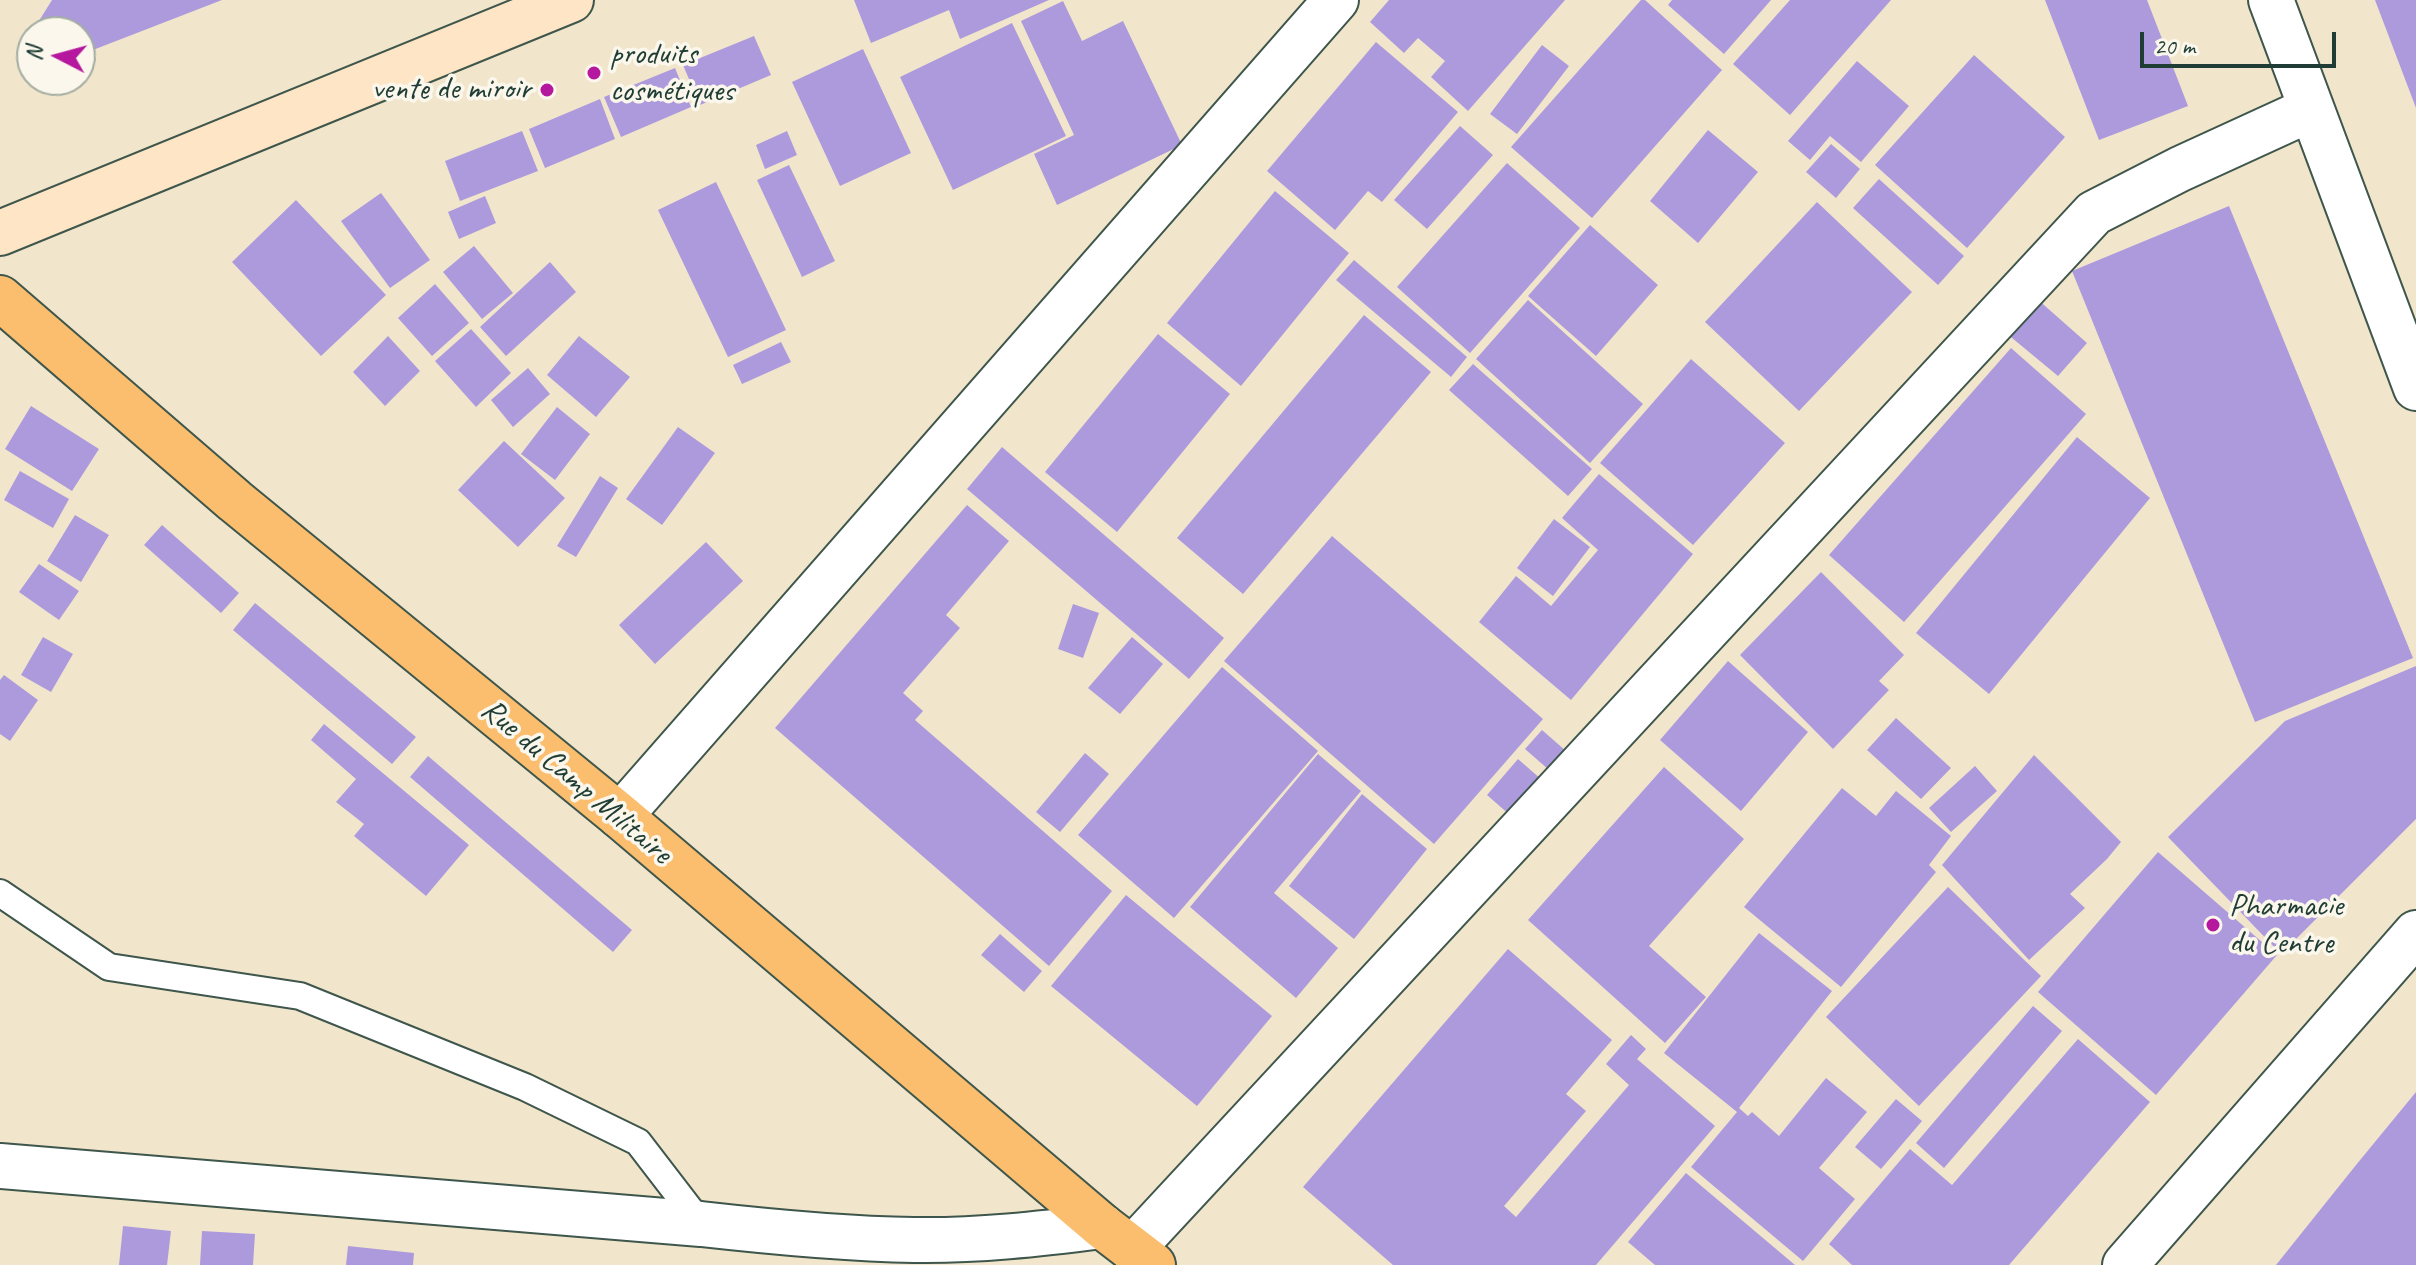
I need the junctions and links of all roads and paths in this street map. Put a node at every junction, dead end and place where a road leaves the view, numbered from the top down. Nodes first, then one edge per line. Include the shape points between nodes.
1 (571, 0) edge
2 (1336, 0) edge
3 (2271, 0) edge
4 (2311, 109) junction
5 (0, 233) edge
6 (0, 298) edge
7 (2416, 388) edge
8 (620, 816) junction
9 (0, 893) edge
10 (2416, 933) edge
11 (0, 1166) edge
12 (701, 1224) junction
13 (1129, 1247) edge
14 (2125, 1265) edge

1 - 5 main road
2 - 8 street
3 - 4 street
4 - 7 street
4 - 13 street via 2094,213
6 - 8 main road, Rue du Camp Militaire via 235,501
8 - 13 main road, Rue du Camp Militaire
9 - 12 lane via 109,967 300,996 525,1087 638,1142
10 - 14 street
11 - 12 street
12 - 13 street via 916,1240 1034,1235

